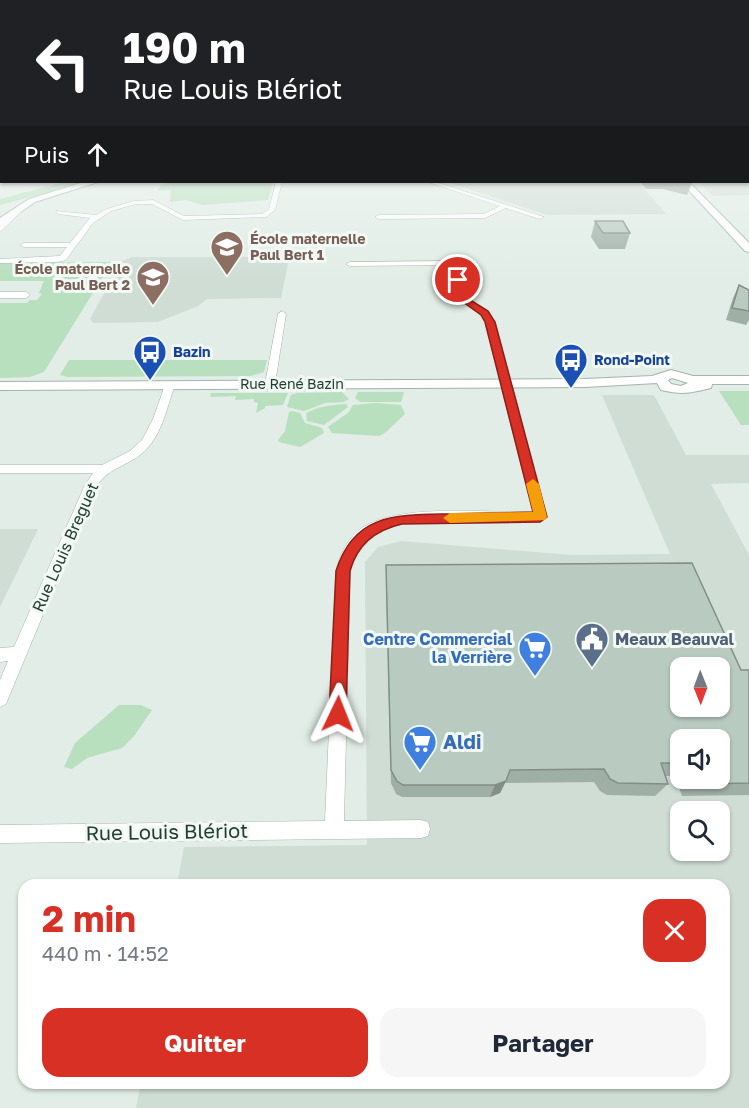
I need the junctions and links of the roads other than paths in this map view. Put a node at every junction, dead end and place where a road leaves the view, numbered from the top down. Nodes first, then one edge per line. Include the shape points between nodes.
1 (90, 183) edge
2 (279, 183) edge
3 (434, 183) edge
4 (686, 183) edge
5 (694, 183) edge
6 (58, 190) junction
7 (506, 206) junction
8 (58, 212) dead end
9 (96, 217) junction
10 (379, 217) dead end
11 (540, 217) dead end
12 (0, 223) edge
13 (0, 230) edge
14 (749, 239) edge
15 (24, 245) dead end
16 (73, 245) junction
17 (749, 249) edge
18 (0, 261) edge
19 (350, 264) dead end
20 (0, 295) edge
21 (26, 295) dead end
22 (282, 314) dead end
23 (749, 380) edge
24 (688, 382) junction
25 (270, 384) junction
26 (507, 384) junction
27 (170, 385) junction
28 (749, 385) edge
29 (0, 386) edge
30 (0, 469) edge
31 (102, 469) junction
32 (18, 654) junction
33 (0, 655) edge
34 (0, 699) edge
35 (421, 829) dead end
36 (334, 830) junction
37 (0, 834) edge

1 - 6 street
2 - 9 street via 272,210 252,217 183,218 144,201
3 - 7 street
4 - 17 street
5 - 14 street
6 - 12 street via 17,208
6 - 13 street via 21,210
7 - 10 street via 485,216
7 - 11 street
8 - 9 street
9 - 16 street
15 - 16 street
16 - 18 street via 58,260
19 - 26 street via 455,263 463,299 490,322
20 - 21 street
22 - 25 street
23 - 24 street
24 - 26 street, Rue René Bazin via 682,391 664,383
24 - 28 street
25 - 26 street, Rue René Bazin
25 - 27 street, Rue René Bazin
26 - 36 street via 540,517 392,521 362,536 344,563
27 - 29 street, Rue René Bazin
27 - 31 street, Rue Louis Breguet via 143,446
30 - 31 street
31 - 32 street, Rue Louis Breguet via 90,487
32 - 33 street
32 - 34 street, Rue Louis Breguet
35 - 36 street, Rue Louis Blériot
36 - 37 street, Rue Louis Blériot

